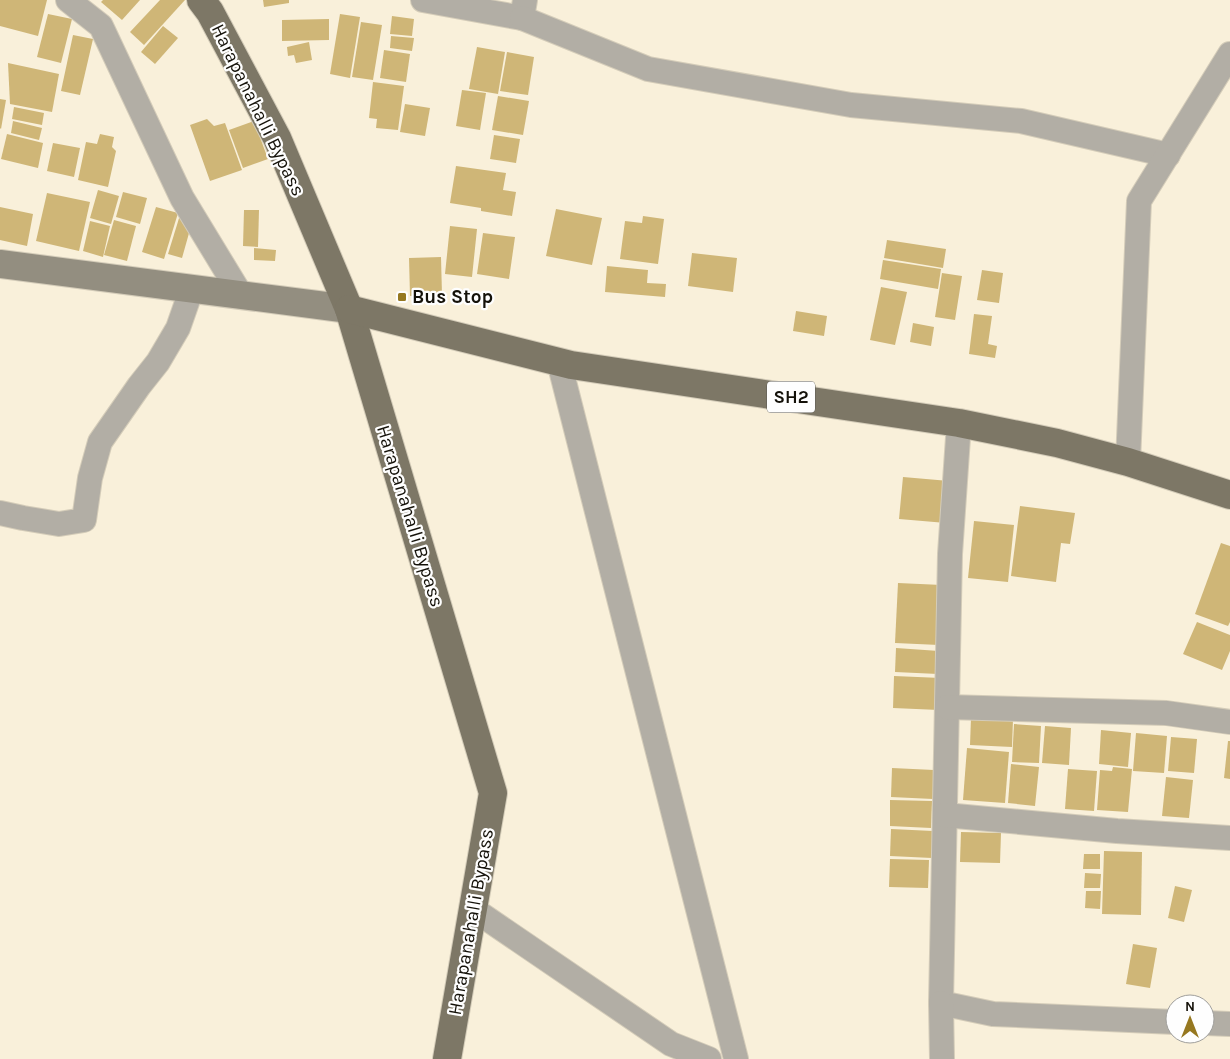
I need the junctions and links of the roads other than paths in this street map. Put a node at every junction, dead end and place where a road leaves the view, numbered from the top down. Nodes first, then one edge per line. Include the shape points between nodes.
1 (68, 0) edge
2 (201, 0) edge
3 (422, 0) edge
4 (524, 9) edge
5 (1230, 54) edge
6 (1168, 155) junction
7 (0, 264) edge
8 (192, 288) junction
9 (241, 295) junction
10 (349, 309) junction
11 (559, 362) junction
12 (959, 423) junction
13 (1128, 462) junction
14 (1230, 495) edge
15 (0, 513) edge
16 (947, 707) junction
17 (1230, 722) edge
18 (945, 815) junction
19 (1230, 838) edge
20 (473, 909) junction
21 (941, 1004) junction
22 (1165, 1022) edge
23 (1215, 1023) edge
24 (1230, 1024) edge
25 (447, 1059) edge
26 (709, 1059) edge
27 (736, 1059) edge
28 (942, 1059) edge

1 - 9 street via 101,26 182,198
2 - 10 main road, Harapanahalli Bypass via 276,138
3 - 4 street
4 - 6 street via 648,69 851,105 1021,120
5 - 6 street
6 - 13 street via 1139,201
7 - 8 main road
8 - 9 main road
8 - 15 street via 178,328 158,362 100,442 90,478 84,520 59,524
9 - 10 main road
10 - 11 main road, SH2
10 - 20 main road, Harapanahalli Bypass via 493,794
11 - 12 main road, SH2
11 - 27 street
12 - 13 main road, SH2 via 1057,443
12 - 16 street via 950,554
13 - 14 main road, SH2
16 - 17 street via 1166,713
16 - 18 street
18 - 19 street
18 - 21 street
20 - 25 main road, Harapanahalli Bypass
20 - 26 street via 671,1044
21 - 22 street via 993,1014
21 - 28 street
23 - 24 street

